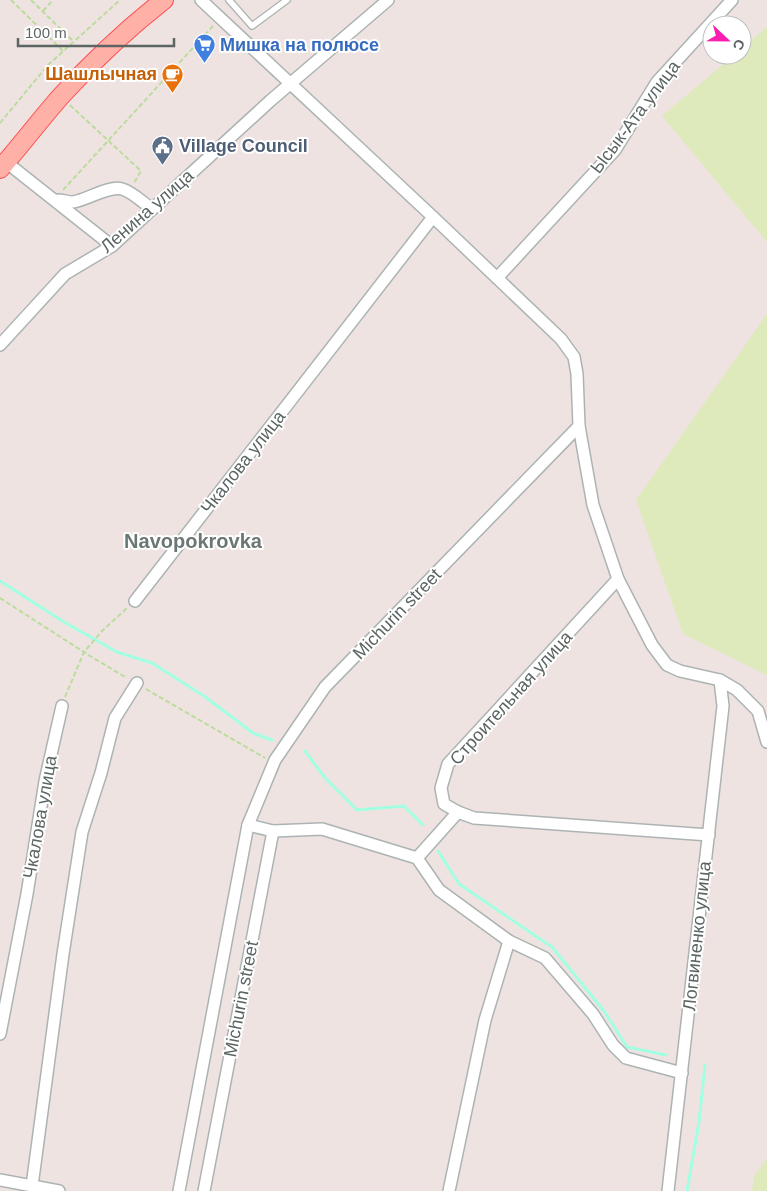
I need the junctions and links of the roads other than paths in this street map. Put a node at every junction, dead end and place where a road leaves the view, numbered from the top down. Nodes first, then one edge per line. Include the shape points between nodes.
1 (164, 0) edge
2 (201, 0) edge
3 (229, 0) edge
4 (287, 0) edge
5 (388, 0) edge
6 (732, 0) edge
7 (290, 84) junction
8 (3, 166) edge
9 (54, 199) junction
10 (152, 210) junction
11 (433, 217) junction
12 (112, 246) junction
13 (497, 278) junction
14 (0, 345) edge
15 (579, 426) junction
16 (618, 579) junction
17 (134, 601) road end
18 (720, 680) junction
19 (137, 683) dead end
20 (62, 706) road end
21 (762, 713) edge
22 (767, 742) edge
23 (458, 812) junction
24 (248, 825) junction
25 (273, 831) junction
26 (708, 834) junction
27 (417, 858) junction
28 (509, 941) junction
29 (0, 1034) edge
30 (682, 1073) junction
31 (0, 1180) edge
32 (32, 1186) junction
33 (59, 1191) edge
34 (179, 1191) edge
35 (204, 1191) edge
36 (449, 1191) edge
37 (668, 1191) edge

1 - 8 main road via 61,96
2 - 7 street
3 - 4 lane via 252,26
5 - 7 street, Ленина улица
6 - 13 street, Ысык-Ата улица via 657,82 615,150
7 - 10 street, Ленина улица
7 - 11 street
8 - 9 street
9 - 10 street via 72,202 121,188
9 - 12 street
10 - 12 street, Ленина улица
11 - 13 street
11 - 17 street, Чкалова улица
12 - 14 street, Ленина улица via 65,274
13 - 15 street via 561,339 574,357
15 - 16 street via 593,505
15 - 24 street, Michurin street via 325,687 275,760
16 - 18 street via 652,645 667,665
16 - 23 street, Строительная улица via 448,764 441,788 444,804
18 - 21 street via 737,690
18 - 26 street, Логвиненко улица via 723,706
19 - 32 street via 115,718 82,832
20 - 29 street, Чкалова улица via 45,780
21 - 22 street
23 - 26 street via 474,818
23 - 27 street
24 - 25 street
24 - 34 street, Michurin street
25 - 27 street via 322,829
25 - 35 street, Michurin street
26 - 30 street, Логвиненко улица
27 - 28 street via 439,890
28 - 30 street via 545,958 626,1058
28 - 36 street via 485,1020
30 - 37 street, Логвиненко улица
31 - 32 street
32 - 33 street

